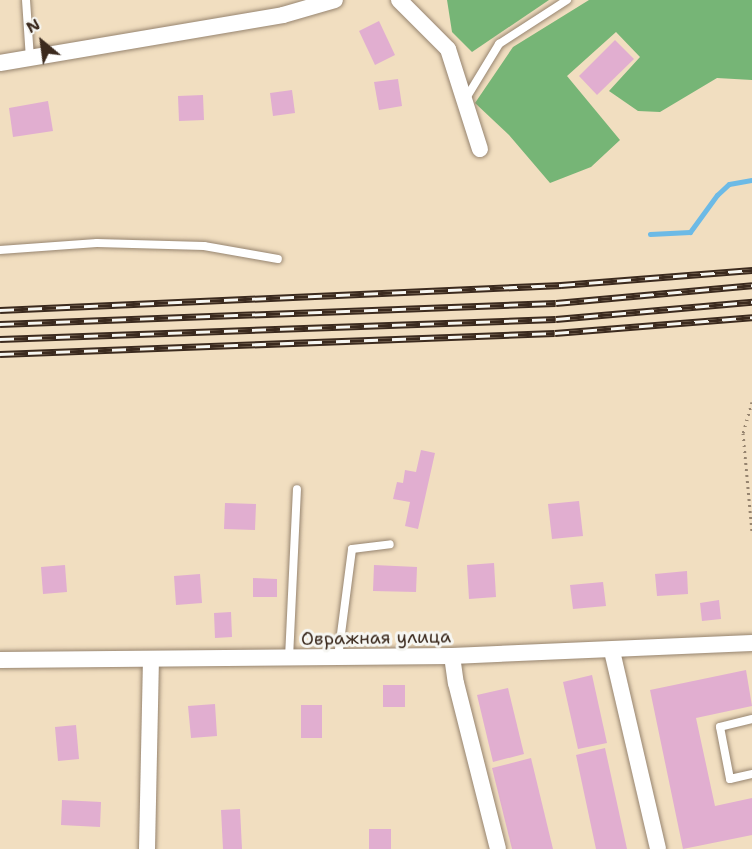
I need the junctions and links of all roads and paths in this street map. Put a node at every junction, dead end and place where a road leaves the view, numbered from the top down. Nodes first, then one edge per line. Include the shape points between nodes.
1 (26, 0) edge
2 (335, 0) edge
3 (399, 0) edge
4 (567, 0) edge
5 (283, 7) edge
6 (30, 58) junction
7 (0, 63) edge
8 (464, 101) junction
9 (480, 150) dead end
10 (0, 250) edge
11 (278, 259) dead end
12 (752, 402) edge
13 (297, 489) dead end
14 (752, 532) edge
15 (390, 544) dead end
16 (752, 643) edge
17 (612, 651) junction
18 (453, 656) junction
19 (289, 658) junction
20 (338, 658) junction
21 (0, 660) edge
22 (151, 660) junction
23 (752, 719) edge
24 (752, 774) edge
25 (147, 849) edge
26 (498, 849) edge
27 (658, 849) edge

1 - 6 lane
2 - 5 street
3 - 8 street via 448,49
4 - 8 lane via 499,44
5 - 6 street
6 - 7 street
8 - 9 street
10 - 11 lane via 97,243 204,246
12 - 14 path via 742,433
13 - 19 lane
15 - 20 lane via 352,549
16 - 17 street, Овражная улица
17 - 18 street, Овражная улица
17 - 27 street
18 - 20 street, Овражная улица
18 - 26 street
19 - 20 street, Овражная улица
19 - 22 street, Овражная улица
21 - 22 street, Овражная улица
22 - 25 street
23 - 24 lane via 720,727 729,779

